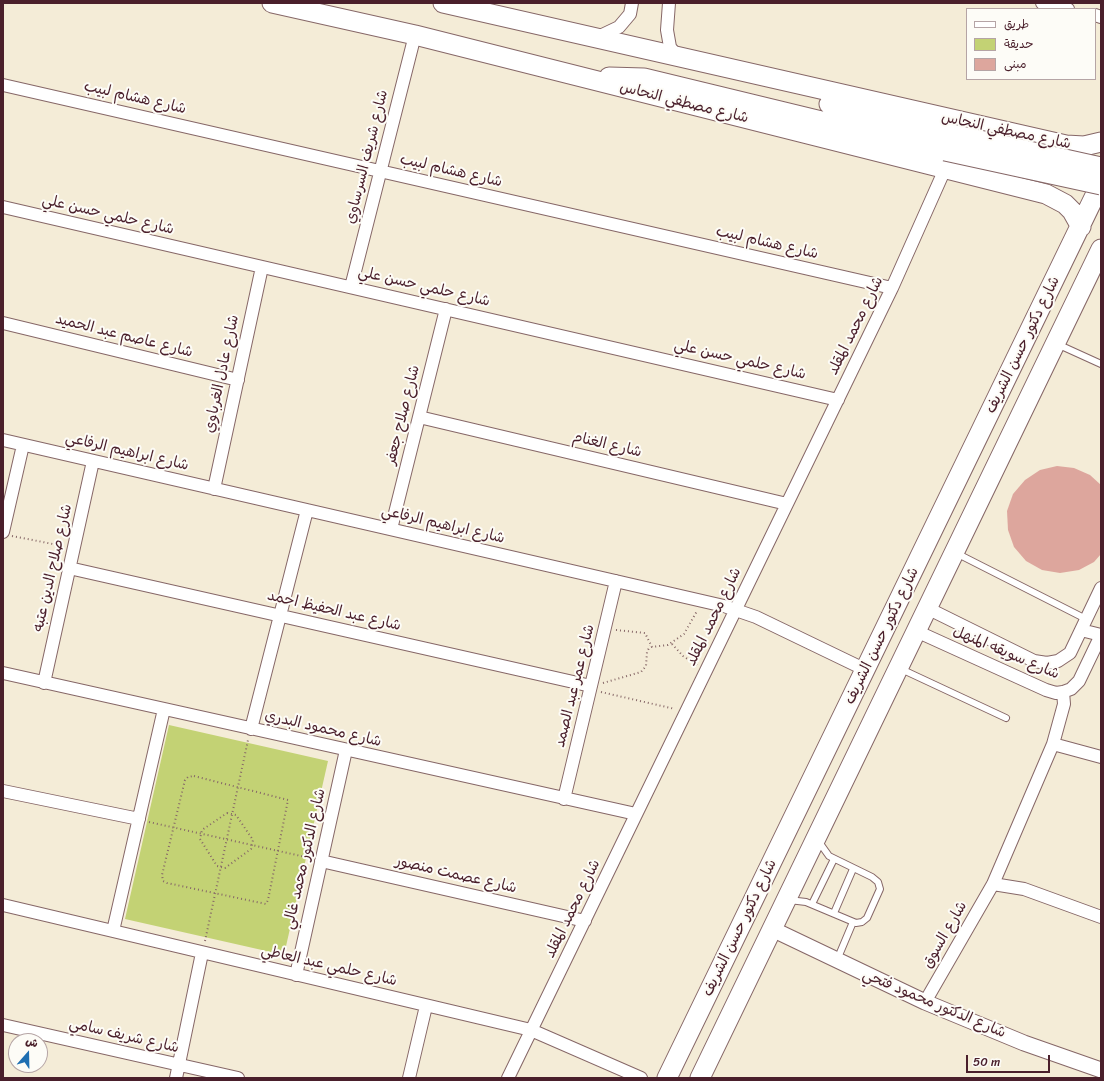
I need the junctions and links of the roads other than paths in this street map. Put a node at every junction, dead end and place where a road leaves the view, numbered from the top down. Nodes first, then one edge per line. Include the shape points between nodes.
1 (272, 3) edge
2 (443, 3) edge
3 (632, 3) edge
4 (669, 3) edge
5 (1042, 3) edge
6 (1064, 8) edge
7 (415, 35) junction
8 (598, 37) junction
9 (676, 55) junction
10 (3, 85) edge
11 (1038, 139) junction
12 (1101, 142) edge
13 (946, 151) junction
14 (1101, 167) edge
15 (380, 171) junction
16 (1016, 186) junction
17 (1100, 189) edge
18 (3, 207) edge
19 (1081, 227) junction
20 (1101, 249) edge
21 (262, 267) junction
22 (351, 287) junction
23 (892, 288) junction
24 (446, 309) junction
25 (3, 323) edge
26 (1055, 343) junction
27 (1101, 364) edge
28 (238, 380) junction
29 (838, 400) junction
30 (419, 417) junction
31 (3, 440) edge
32 (23, 445) junction
33 (93, 461) junction
34 (214, 488) junction
35 (8, 492) edge
36 (787, 504) junction
37 (307, 510) junction
38 (391, 529) junction
39 (7, 534) edge
40 (954, 552) junction
41 (69, 568) junction
42 (616, 581) junction
43 (1101, 588) edge
44 (927, 608) junction
45 (736, 609) junction
46 (279, 616) junction
47 (1090, 619) edge
48 (916, 631) junction
49 (1101, 635) edge
50 (898, 668) junction
51 (866, 670) junction
52 (3, 673) edge
53 (44, 682) junction
54 (591, 688) junction
55 (1063, 692) junction
56 (164, 710) junction
57 (1006, 718) dead end
58 (251, 729) junction
59 (1052, 744) junction
60 (346, 750) junction
61 (1101, 757) edge
62 (3, 791) edge
63 (564, 799) junction
64 (636, 814) junction
65 (139, 820) junction
66 (817, 836) junction
67 (834, 859) junction
68 (321, 861) junction
69 (853, 869) junction
70 (993, 884) junction
71 (786, 900) junction
72 (812, 904) junction
73 (3, 905) edge
74 (834, 913) junction
75 (1101, 917) edge
76 (585, 921) junction
77 (853, 922) junction
78 (772, 930) junction
79 (113, 931) junction
80 (202, 953) junction
81 (836, 961) junction
82 (296, 975) junction
83 (925, 1002) junction
84 (426, 1006) junction
85 (699, 1013) junction
86 (3, 1025) edge
87 (725, 1025) junction
88 (531, 1030) junction
89 (179, 1065) junction
90 (1101, 1070) edge
91 (176, 1078) edge
92 (238, 1078) edge
93 (409, 1078) edge
94 (508, 1078) edge
95 (641, 1078) edge
96 (667, 1078) edge
97 (700, 1078) edge

1 - 7 main road
2 - 8 main road, شارع مصطفي النحاس
3 - 8 street via 630,14 619,27
4 - 9 street via 668,36 670,47
5 - 6 street
7 - 13 main road via 594,80 619,76 644,78
7 - 15 street, شارع شريف السرساوي
8 - 9 main road, شارع مصطفي النحاس
9 - 11 main road, شارع مصطفي النحاس
9 - 13 main road via 687,65 704,72
10 - 15 street, شارع هشام لبيب
11 - 12 main road, شارع مصطفي النحاس via 1075,146
11 - 16 main road via 1046,155 1042,173 1028,185
13 - 14 main road, bridge
13 - 16 main road
13 - 17 main road, bridge
13 - 23 street, شارع محمد المقلد
15 - 22 street, شارع شريف السرساوي
15 - 23 street, شارع هشام لبيب
16 - 19 main road via 1059,200 1072,211
17 - 19 main road, شارع دكتور حسن الشريف
18 - 21 street, شارع حلمي حسن علي
19 - 51 main road, شارع دكتور حسن الشريف
20 - 26 main road, شارع دكتور حسن الشريف
21 - 22 street, شارع حلمي حسن علي
21 - 28 street, شارع عادل الغرباوي
22 - 24 street, شارع حلمي حسن علي
23 - 29 street, شارع محمد المقلد
24 - 29 street, شارع حلمي حسن علي
24 - 30 street, شارع صلاح جعفر
25 - 28 street, شارع عاصم عبد الحميد
26 - 27 lane
26 - 40 main road, شارع دكتور حسن الشريف
28 - 34 street, شارع عادل الغرباوي
29 - 36 street, شارع محمد المقلد
30 - 36 street, شارع الغنام
30 - 38 street, شارع صلاح جعفر
31 - 32 street, شارع ابراهيم الرفاعي
32 - 33 street, شارع ابراهيم الرفاعي
32 - 35 street
33 - 34 street, شارع ابراهيم الرفاعي
33 - 41 street, شارع صلاح الدين عتبه
34 - 37 street, شارع ابراهيم الرفاعي
35 - 39 street
36 - 45 street, شارع محمد المقلد
37 - 38 street, شارع ابراهيم الرفاعي
37 - 46 street
38 - 42 street, شارع ابراهيم الرفاعي
40 - 44 main road, شارع دكتور حسن الشريف
40 - 47 lane
41 - 46 street, شارع عبد الحفيظ احمد
41 - 53 street, شارع صلاح الدين عتبه
42 - 45 street, شارع ابراهيم الرفاعي
42 - 54 street, شارع عمر عبد الصمد
43 - 47 street, شارع سويقه المنهل
44 - 47 street, شارع سويقه المنهل via 1040,663 1058,661 1070,653
44 - 48 main road, شارع دكتور حسن الشريف
45 - 51 street, شارع ابراهيم الرفاعي
45 - 64 street, شارع محمد المقلد
46 - 54 street, شارع عبد الحفيظ احمد
46 - 58 street
47 - 49 street
48 - 50 main road, شارع دكتور حسن الشريف
48 - 55 street, شارع سويقه المنهل via 1046,690
49 - 55 street, شارع سويقه المنهل via 1078,681 1071,689
50 - 57 lane
50 - 66 main road, شارع دكتور حسن الشريف
51 - 85 main road, شارع دكتور حسن الشريف
52 - 53 street, شارع محمود البدري
53 - 56 street, شارع محمود البدري
54 - 63 street, شارع عمر عبد الصمد
55 - 59 street, شارع السوق via 1062,709
56 - 58 street, شارع محمود البدري
56 - 65 street
58 - 60 street, شارع محمود البدري
59 - 61 street
59 - 70 street, شارع السوق
60 - 63 street, شارع محمود البدري
60 - 68 street, شارع الدكتور محمد غالي
62 - 65 street
63 - 64 street, شارع محمود البدري
64 - 76 street, شارع محمد المقلد
65 - 79 street
66 - 67 lane via 825,852
66 - 71 main road, شارع دكتور حسن الشريف
67 - 69 lane
67 - 72 lane
68 - 76 street, شارع عصمت منصور
68 - 82 street, شارع الدكتور محمد غالي
69 - 74 lane
69 - 77 lane via 875,879 880,889 867,918 859,923
70 - 75 street via 1024,889
70 - 83 street, شارع السوق
71 - 72 lane via 800,900
71 - 78 main road, شارع دكتور حسن الشريف
72 - 74 lane
73 - 79 street, شارع حلمي عبد العاطي
74 - 77 lane
76 - 88 street, شارع محمد المقلد
77 - 81 lane
78 - 81 street, شارع الدكتور محمود فتحي
78 - 87 main road, شارع دكتور حسن الشريف
79 - 80 street, شارع حلمي عبد العاطي
80 - 82 street, شارع حلمي عبد العاطي
80 - 89 street
81 - 83 street, شارع الدكتور محمود فتحي
82 - 84 street, شارع حلمي عبد العاطي
83 - 90 street, شارع الدكتور محمود فتحي via 1024,1043
84 - 88 street, شارع حلمي عبد العاطي
84 - 93 street
85 - 87 main road
85 - 96 main road, شارع دكتور حسن الشريف
86 - 89 street, شارع شريف سامي
87 - 97 main road, شارع دكتور حسن الشريف
88 - 94 street, شارع محمد المقلد
88 - 95 street, شارع حلمي عبد العاطي
89 - 91 street
89 - 92 street, شارع شريف سامي

